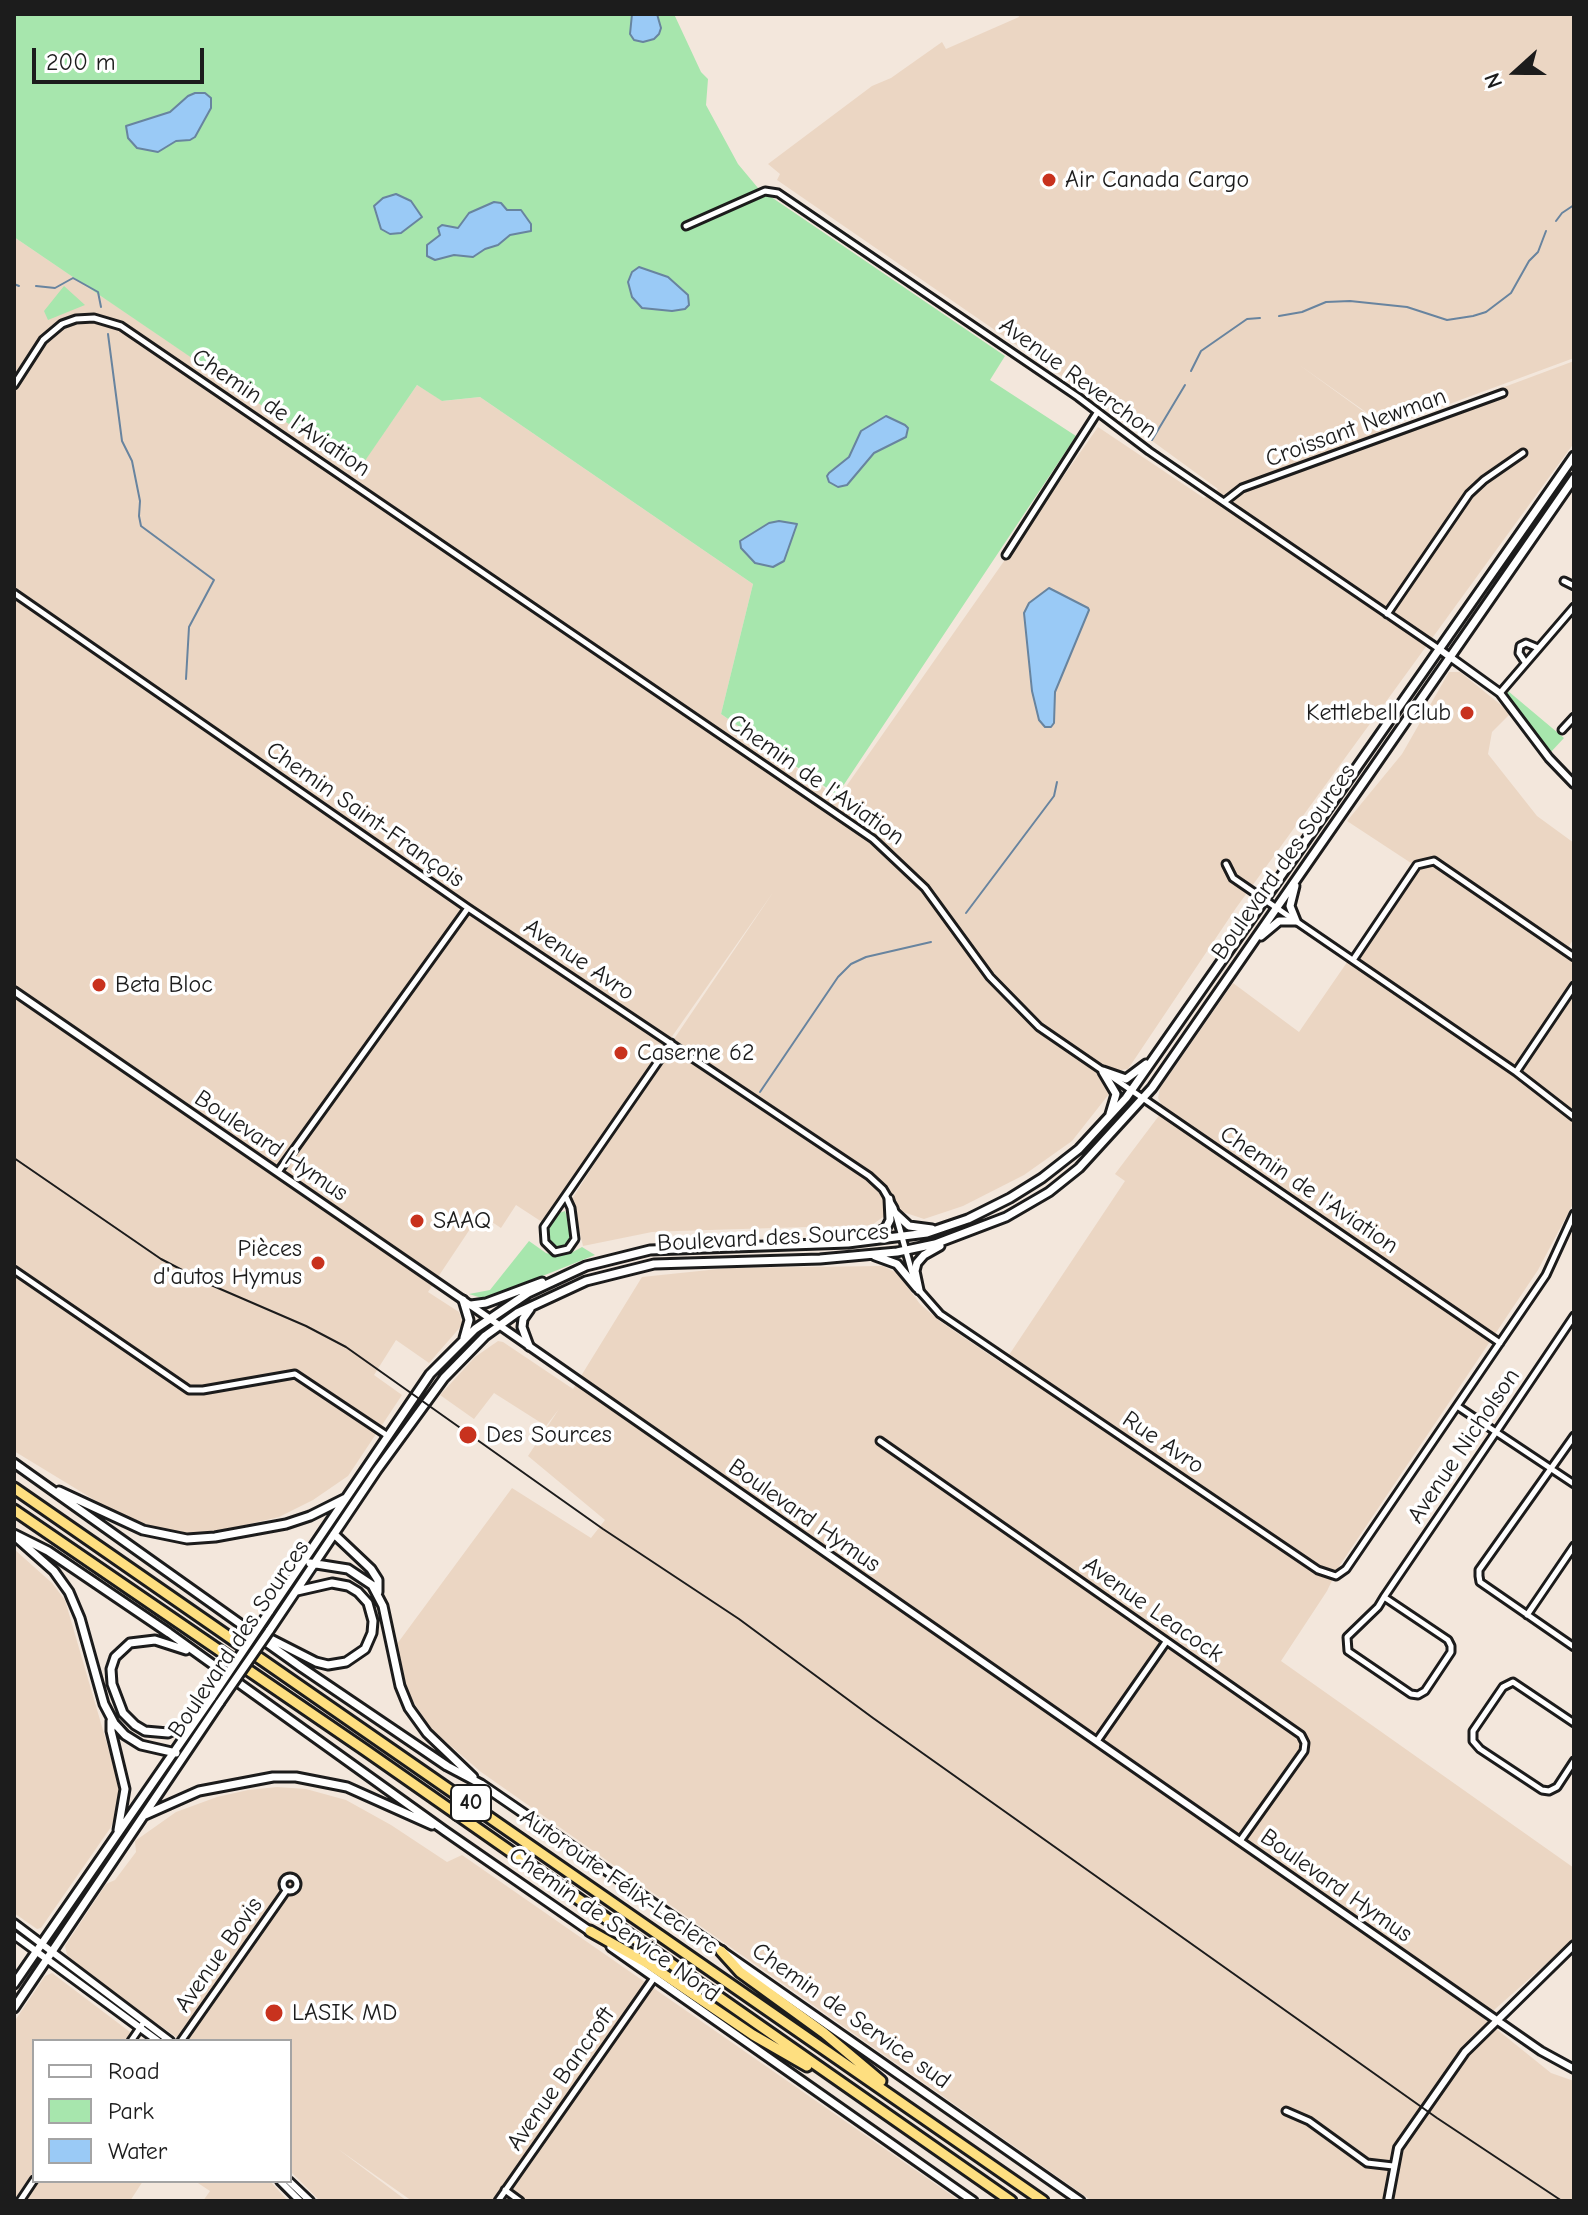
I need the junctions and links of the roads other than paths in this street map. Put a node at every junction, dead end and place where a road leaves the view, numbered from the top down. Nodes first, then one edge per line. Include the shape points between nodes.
1 (686, 226) dead end
2 (14, 385) edge
3 (1503, 393) dead end
4 (1097, 413) junction
5 (1523, 453) dead end
6 (1574, 456) edge
7 (1574, 478) edge
8 (1224, 502) junction
9 (1006, 555) dead end
10 (1564, 581) dead end
11 (1574, 586) edge
12 (14, 593) edge
13 (1574, 607) edge
14 (1387, 614) junction
15 (1538, 648) junction
16 (1439, 649) junction
17 (1450, 656) junction
18 (1525, 662) junction
19 (1500, 693) junction
20 (1574, 717) edge
21 (1562, 730) dead end
22 (1574, 784) edge
23 (1226, 864) dead end
24 (1299, 875) junction
25 (1265, 900) junction
26 (468, 908) junction
27 (1277, 908) junction
28 (1296, 921) junction
29 (1251, 945) junction
30 (1574, 957) edge
31 (1353, 960) junction
32 (1574, 986) edge
33 (14, 991) edge
34 (671, 1043) junction
35 (1157, 1055) junction
36 (1103, 1071) junction
37 (1516, 1072) junction
38 (1131, 1091) junction
39 (1143, 1099) junction
40 (1574, 1117) edge
41 (1108, 1120) junction
42 (278, 1172) junction
43 (566, 1197) junction
44 (889, 1199) junction
45 (895, 1213) junction
46 (1574, 1214) edge
47 (938, 1230) junction
48 (902, 1238) junction
49 (953, 1238) junction
50 (817, 1244) junction
51 (904, 1251) junction
52 (870, 1255) junction
53 (14, 1270) edge
54 (556, 1279) junction
55 (919, 1290) junction
56 (463, 1300) junction
57 (534, 1304) junction
58 (471, 1305) junction
59 (1574, 1316) edge
60 (489, 1318) junction
61 (499, 1325) junction
62 (463, 1340) junction
63 (1500, 1343) junction
64 (529, 1346) junction
65 (1457, 1406) junction
66 (1496, 1432) junction
67 (388, 1436) junction
68 (1574, 1436) edge
69 (880, 1441) dead end
70 (14, 1463) edge
71 (1551, 1469) junction
72 (45, 1484) junction
73 (1574, 1484) edge
74 (14, 1488) edge
75 (348, 1497) junction
76 (14, 1510) edge
77 (334, 1534) junction
78 (14, 1535) edge
79 (1574, 1546) edge
80 (1566, 1557) junction
81 (314, 1562) junction
82 (1574, 1562) edge
83 (303, 1563) junction
84 (297, 1591) junction
85 (378, 1594) junction
86 (1384, 1597) junction
87 (1527, 1615) junction
88 (252, 1630) junction
89 (1166, 1642) junction
90 (1574, 1647) edge
91 (195, 1653) junction
92 (111, 1719) junction
93 (196, 1719) junction
94 (1574, 1723) edge
95 (1097, 1741) junction
96 (173, 1753) junction
97 (186, 1753) junction
98 (1574, 1761) edge
99 (481, 1784) junction
100 (143, 1816) junction
101 (118, 1830) junction
102 (445, 1831) junction
103 (1240, 1841) junction
104 (286, 1891) dead end
105 (14, 1923) edge
106 (590, 1931) junction
107 (14, 1935) edge
108 (42, 1943) junction
109 (1574, 1945) edge
110 (36, 1951) junction
111 (721, 1951) junction
112 (50, 1956) junction
113 (654, 1978) junction
114 (14, 1984) edge
115 (14, 2008) edge
116 (1497, 2021) junction
117 (142, 2026) junction
118 (132, 2039) edge
119 (156, 2039) edge
120 (166, 2039) edge
121 (182, 2039) edge
122 (1574, 2069) edge
123 (856, 2093) junction
124 (1286, 2111) dead end
125 (926, 2120) junction
126 (1393, 2166) junction
127 (32, 2183) edge
128 (282, 2183) edge
129 (291, 2183) edge
130 (505, 2190) junction
131 (20, 2201) edge
132 (300, 2201) edge
133 (310, 2201) edge
134 (498, 2201) edge
135 (520, 2201) edge
136 (973, 2201) edge
137 (1011, 2201) edge
138 (1043, 2201) edge
139 (1080, 2201) edge
140 (1388, 2201) edge

1 - 4 street, Avenue Reverchon via 775,191
2 - 36 street, Chemin de l'Aviation via 46,336 62,324 94,318 121,326 864,832 934,897 1015,1005
3 - 8 street, Croissant Newman via 1242,488
4 - 8 street, Avenue Reverchon
4 - 9 street
5 - 14 street via 1469,494
6 - 16 main road, Boulevard des Sources
7 - 17 main road, Boulevard des Sources
8 - 14 street, Avenue Reverchon
10 - 11 street
12 - 26 street, Chemin Saint-François
13 - 15 street
14 - 16 street, Avenue Reverchon
15 - 18 street
15 - 18 street via 1520,646
16 - 17 street
16 - 25 main road, Boulevard des Sources
17 - 19 street
17 - 24 main road, Boulevard des Sources
18 - 19 street
19 - 22 street
20 - 21 street
23 - 25 street via 1231,876
24 - 27 main road, Boulevard des Sources
24 - 28 main road via 1290,904
25 - 27 street
25 - 35 main road, Boulevard des Sources
26 - 34 street, Avenue Avro
26 - 42 street, Chemin Saint-François
27 - 28 street
27 - 29 main road, Boulevard des Sources
28 - 29 main road via 1279,921
28 - 31 street
29 - 39 main road, Boulevard des Sources
30 - 31 street via 1434,861 1417,865
31 - 37 street
32 - 37 street
33 - 42 street, Boulevard Hymus
34 - 43 street
34 - 44 street, Rue Avro via 864,1173
35 - 36 main road via 1129,1078
35 - 38 main road, Boulevard des Sources
36 - 38 street, Chemin de l'Aviation
36 - 41 main road via 1116,1094
37 - 40 street
38 - 39 street, Chemin de l'Aviation
38 - 41 main road, Boulevard des Sources
39 - 49 main road, Boulevard des Sources via 1056,1187 1006,1217
39 - 63 street, Chemin de l'Aviation
41 - 47 main road, Boulevard des Sources via 1035,1183
42 - 56 street, Boulevard Hymus
43 - 43 street via 543,1231 546,1245 555,1252 568,1249 575,1239
44 - 45 street, Rue Avro
44 - 50 main road via 890,1220 880,1232
45 - 47 main road via 908,1225
45 - 48 street, Rue Avro
46 - 63 street, Rue Avro via 1546,1275
47 - 48 main road, Boulevard des Sources
48 - 50 main road, Boulevard des Sources
48 - 51 street, Rue Avro
49 - 51 main road, Boulevard des Sources
49 - 55 main road via 918,1261
50 - 54 main road, Boulevard des Sources via 650,1250 603,1260
51 - 52 main road, Boulevard des Sources
51 - 55 street, Rue Avro
52 - 55 main road via 897,1264
52 - 57 main road, Boulevard des Sources via 654,1264 597,1277
53 - 67 street via 186,1389 295,1374
54 - 58 main road
54 - 60 main road, Boulevard des Sources
55 - 65 street, Rue Avro via 940,1314 1332,1576 1346,1569
56 - 58 street, Boulevard Hymus
56 - 62 main road via 469,1320
57 - 61 main road, Boulevard des Sources
57 - 64 main road via 523,1323
58 - 60 street, Boulevard Hymus
59 - 66 street, Avenue Nicholson
60 - 61 street, Boulevard Hymus
60 - 62 main road, Boulevard des Sources
61 - 64 street, Boulevard Hymus
61 - 77 main road, Boulevard des Sources via 444,1378
62 - 67 main road, Boulevard des Sources via 425,1382
63 - 65 street, Rue Avro
64 - 95 street, Boulevard Hymus
65 - 66 street
66 - 71 street
66 - 86 street, Avenue Nicholson
67 - 75 main road, Boulevard des Sources
68 - 71 street
69 - 89 street, Avenue Leacock
70 - 72 main road
71 - 73 street
71 - 87 street via 1479,1570 1480,1582
72 - 75 main road via 143,1530 187,1539 286,1524
72 - 88 main road, Chemin de Service sud
74 - 125 highway, Autoroute Félix-Leclerc / 40
75 - 83 main road, Boulevard des Sources
76 - 123 highway, Autoroute Félix-Leclerc / 40
77 - 81 main road, Boulevard des Sources
77 - 85 main road via 371,1569
78 - 91 main road, Chemin de Service Nord via 48,1551
78 - 92 main road via 69,1592
79 - 80 street
80 - 82 street
80 - 87 street
81 - 83 main road
81 - 84 main road, Boulevard des Sources
81 - 85 main road via 354,1571
83 - 93 main road, Boulevard des Sources, bridge
84 - 88 main road via 338,1583 362,1595 373,1627 361,1653 341,1664 322,1664
84 - 97 main road, Boulevard des Sources, bridge
85 - 99 main road via 409,1708 427,1733
86 - 86 street, Avenue Nicholson via 1347,1637 1348,1651 1418,1695 1451,1646
87 - 90 street
88 - 99 main road, Chemin de Service sud via 447,1766
89 - 95 street
89 - 103 street, Avenue Leacock via 1291,1727 1305,1743
91 - 93 main road via 161,1641 136,1641 118,1653 111,1676 119,1706 142,1730 168,1733
91 - 102 main road, Chemin de Service Nord
92 - 96 main road via 135,1742
92 - 101 main road via 125,1789
93 - 96 main road, Boulevard des Sources
94 - 98 street via 1513,1682 1503,1687 1473,1731 1473,1741 1542,1790 1557,1787
95 - 103 street, Boulevard Hymus
96 - 97 main road
96 - 101 main road, Boulevard des Sources
97 - 100 main road, Boulevard des Sources
99 - 111 main road, Chemin de Service sud
100 - 102 main road via 199,1791 296,1777 347,1787
100 - 112 main road, Boulevard des Sources
101 - 108 main road, Boulevard des Sources
102 - 106 main road, Chemin de Service Nord
103 - 116 street, Boulevard Hymus
104 - 121 street, Avenue Bovis
105 - 108 street
106 - 113 main road, Chemin de Service Nord
106 - 123 highway via 753,2035
107 - 110 street
108 - 110 main road, Boulevard des Sources
108 - 112 street
109 - 116 street
110 - 112 street
110 - 114 main road, Boulevard des Sources
111 - 125 highway via 740,1972 824,2033
111 - 139 main road, Chemin de Service sud
112 - 115 main road, Boulevard des Sources
112 - 117 street
113 - 130 street, Avenue Bancroft
113 - 136 main road, Chemin de Service Nord
116 - 122 street, Boulevard Hymus
116 - 126 street via 1456,2065 1400,2144
117 - 118 street
117 - 119 street
117 - 120 street
123 - 137 highway, Autoroute Félix-Leclerc / 40
124 - 126 street via 1309,2121 1367,2163
125 - 138 highway, Autoroute Félix-Leclerc / 40
126 - 140 street
127 - 131 street
128 - 132 street
129 - 133 street
130 - 134 street, Avenue Bancroft
130 - 135 street

